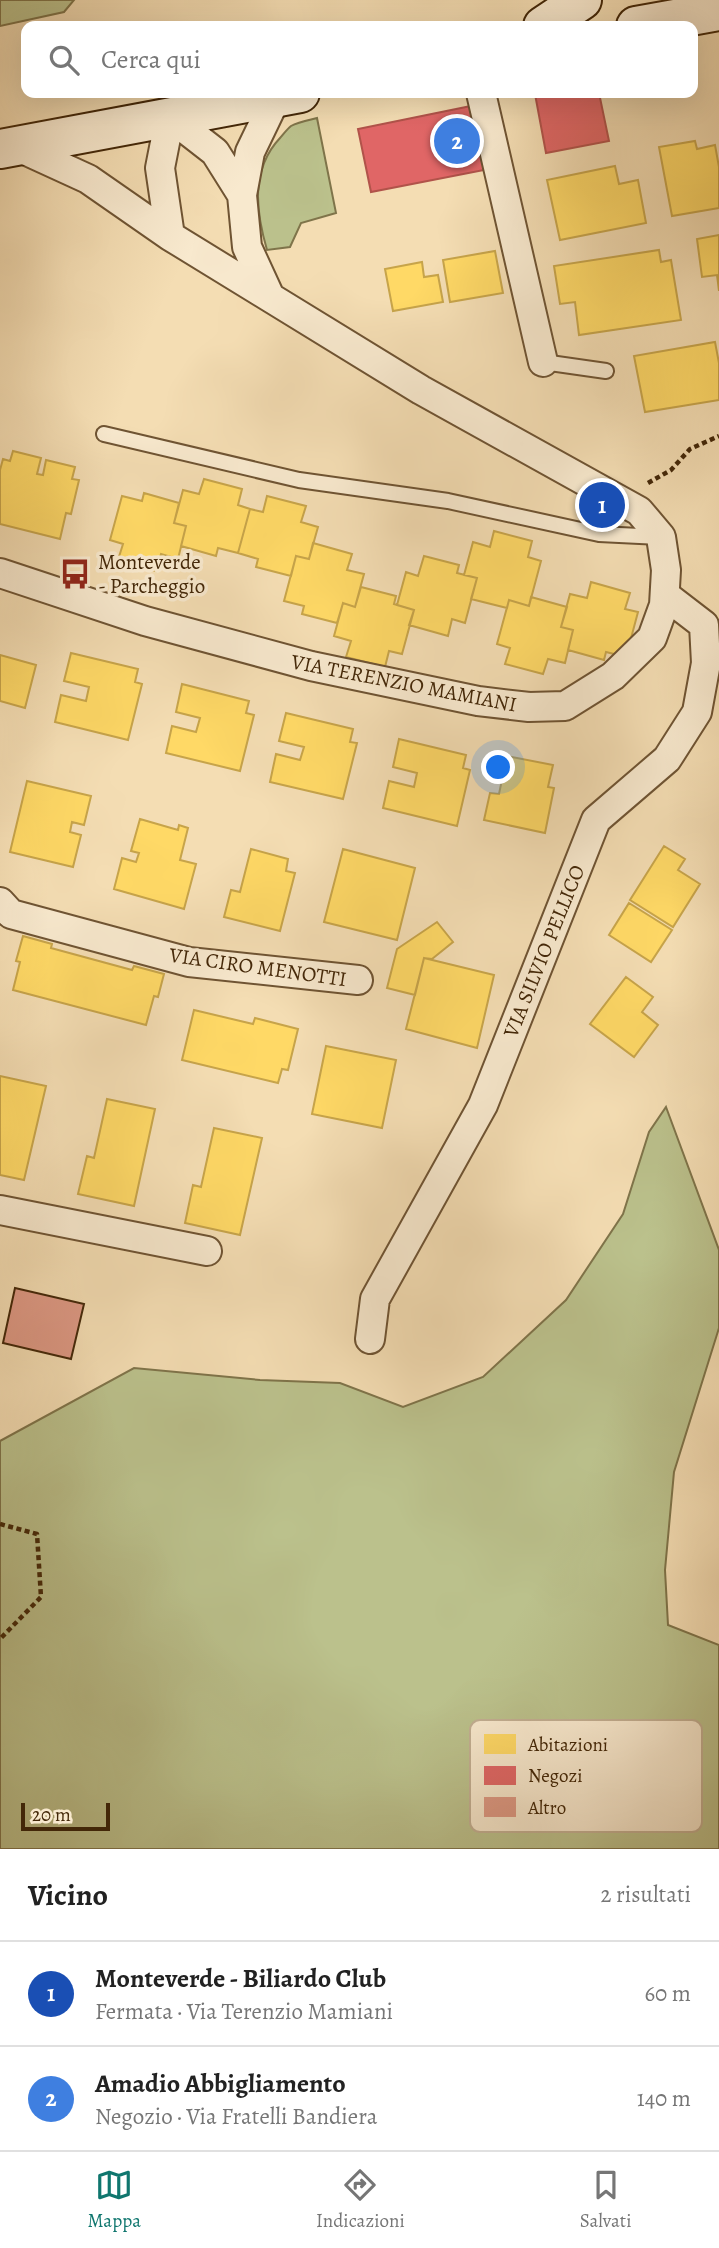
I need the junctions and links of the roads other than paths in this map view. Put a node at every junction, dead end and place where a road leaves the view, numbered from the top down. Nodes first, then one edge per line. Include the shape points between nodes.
1 (582, 0) edge
2 (719, 11) edge
3 (550, 21) edge
4 (664, 21) edge
5 (272, 98) edge
6 (286, 98) edge
7 (482, 98) edge
8 (170, 117) junction
9 (8, 148) edge
10 (242, 195) junction
11 (170, 236) junction
12 (270, 297) junction
13 (543, 362) joint
14 (606, 371) dead end
15 (104, 434) dead end
16 (661, 537) junction
17 (0, 573) edge
18 (664, 595) junction
19 (0, 902) edge
20 (358, 980) dead end
21 (0, 1210) edge
22 (207, 1251) dead end
23 (370, 1339) dead end

1 - 3 main road
2 - 4 main road
5 - 8 main road
6 - 10 street via 250,152
7 - 13 street
8 - 9 main road
8 - 10 street via 215,152
8 - 11 street via 160,168
9 - 11 street via 88,178
10 - 12 street via 247,247
11 - 12 street
12 - 16 street via 421,390 639,511
13 - 14 lane
15 - 16 lane via 299,480 448,501 599,534
16 - 18 street, VIA TERENZIO MAMIANI
17 - 18 street, VIA TERENZIO MAMIANI via 145,621 311,666 529,708 565,705 613,676 652,638
18 - 23 street, VIA SILVIO PELLICO via 704,625 706,663 697,712 667,759 596,820 483,1105 375,1299
19 - 20 street, VIA CIRO MENOTTI via 11,914 189,962
21 - 22 street

